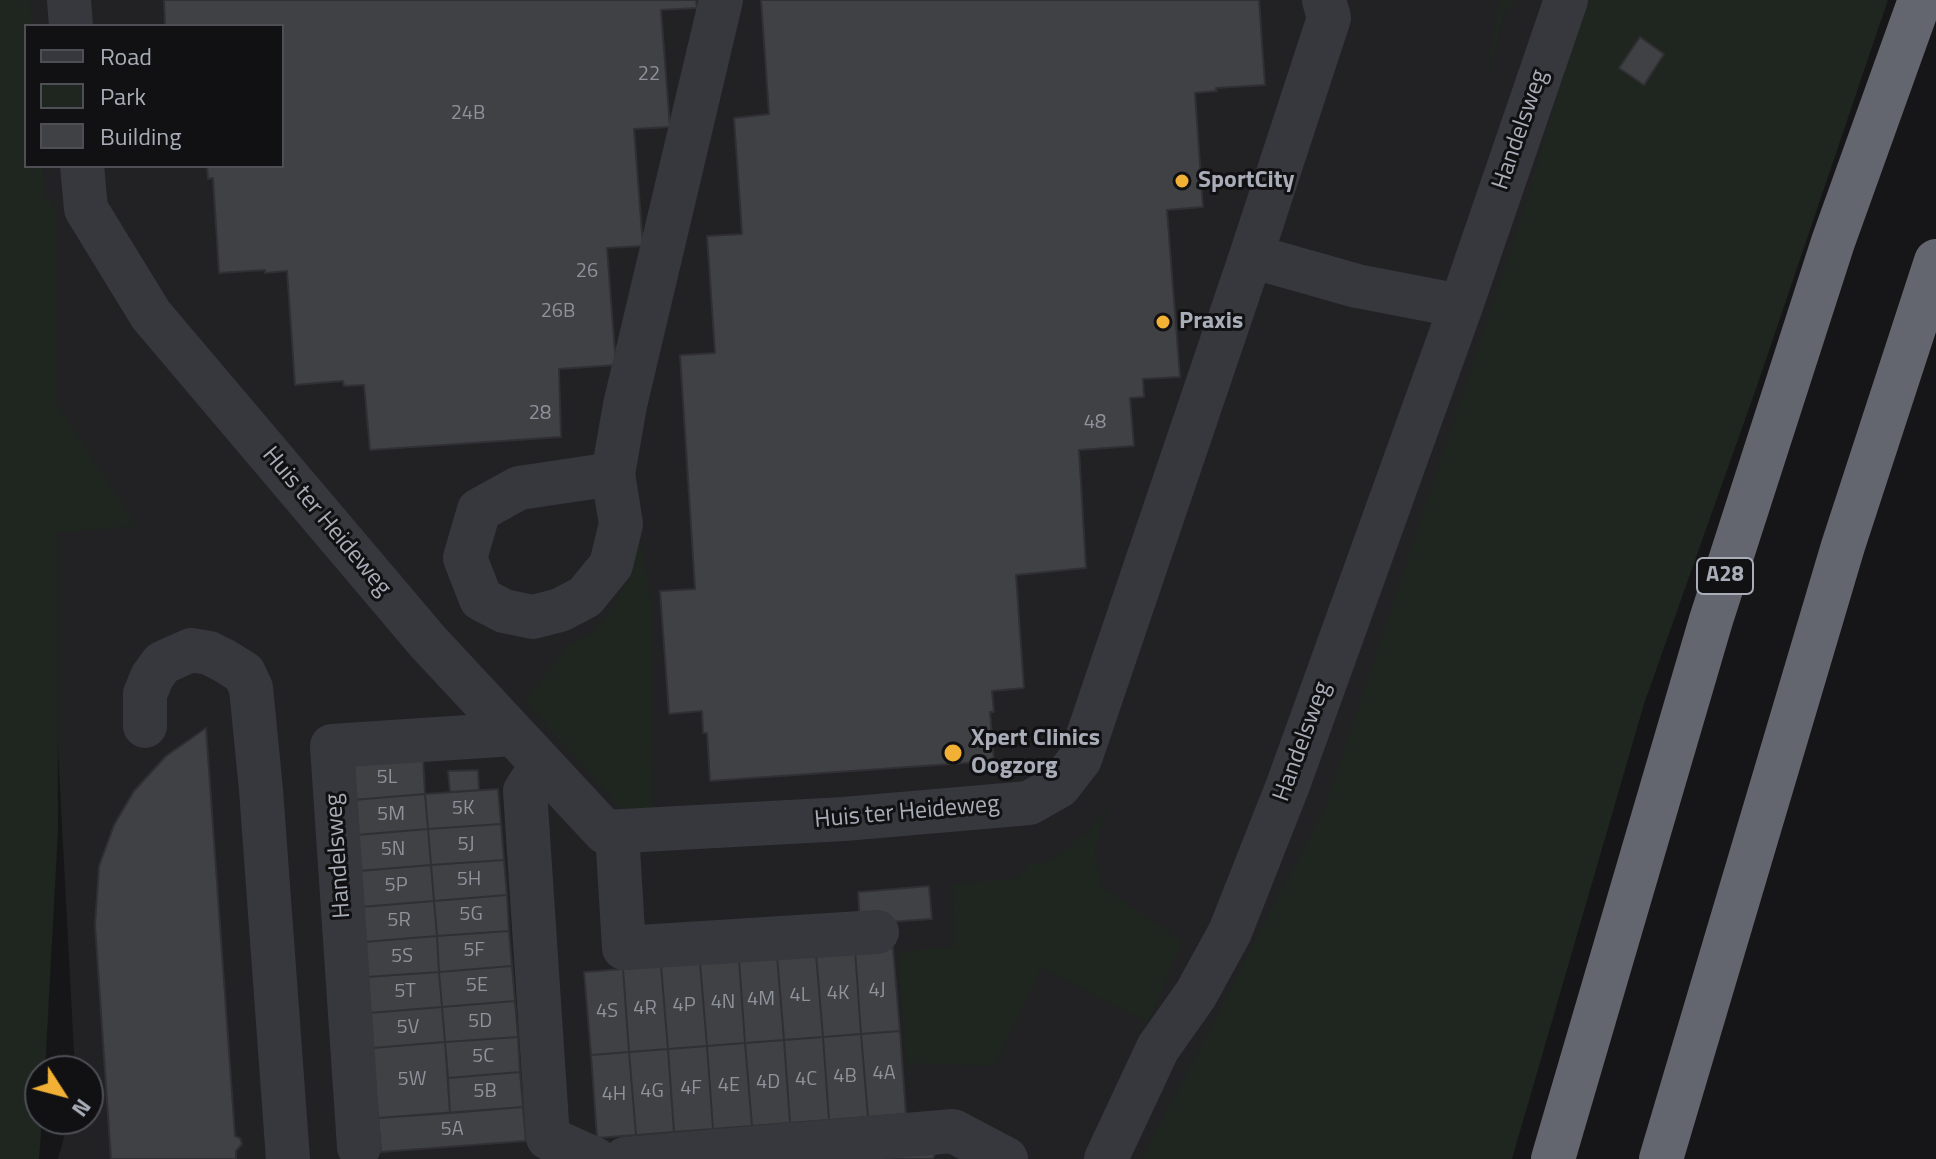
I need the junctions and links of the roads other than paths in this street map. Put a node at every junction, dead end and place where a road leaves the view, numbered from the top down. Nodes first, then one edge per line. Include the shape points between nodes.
1 (69, 0) edge
2 (721, 0) edge
3 (1324, 0) edge
4 (1566, 0) edge
5 (1920, 0) edge
6 (71, 24) edge
7 (82, 168) edge
8 (1251, 256) junction
9 (1936, 261) edge
10 (1461, 306) junction
11 (613, 474) dead end
12 (145, 726) dead end
13 (513, 734) junction
14 (542, 765) junction
15 (617, 832) junction
16 (877, 932) dead end
17 (1706, 1004) junction
18 (359, 1147) dead end
19 (288, 1159) edge
20 (595, 1159) edge
21 (625, 1159) edge
22 (1006, 1159) edge
23 (1106, 1159) edge
24 (1553, 1159) edge
25 (1661, 1159) edge
26 (1684, 1159) edge

1 - 6 street
2 - 11 street
3 - 8 street, Huis ter Heideweg via 1329,18
4 - 10 street, Handelsweg
5 - 24 highway, A28 via 1833,242 1716,605
7 - 13 street, Huis ter Heideweg via 86,209 151,315 428,642
8 - 10 street via 1357,286
8 - 15 street, Huis ter Heideweg via 1080,759 1059,786 1029,803
9 - 17 highway via 1843,546
10 - 23 street, Handelsweg via 1230,932 1158,1048
12 - 19 street via 145,694 152,677 162,663 191,650 209,653 244,673 251,688
13 - 14 street, Huis ter Heideweg
13 - 18 street, Handelsweg via 332,746
14 - 15 street, Huis ter Heideweg via 605,832
14 - 20 street via 525,791 548,1138
15 - 16 street via 624,948
17 - 25 highway
17 - 26 highway
21 - 22 street via 953,1131

